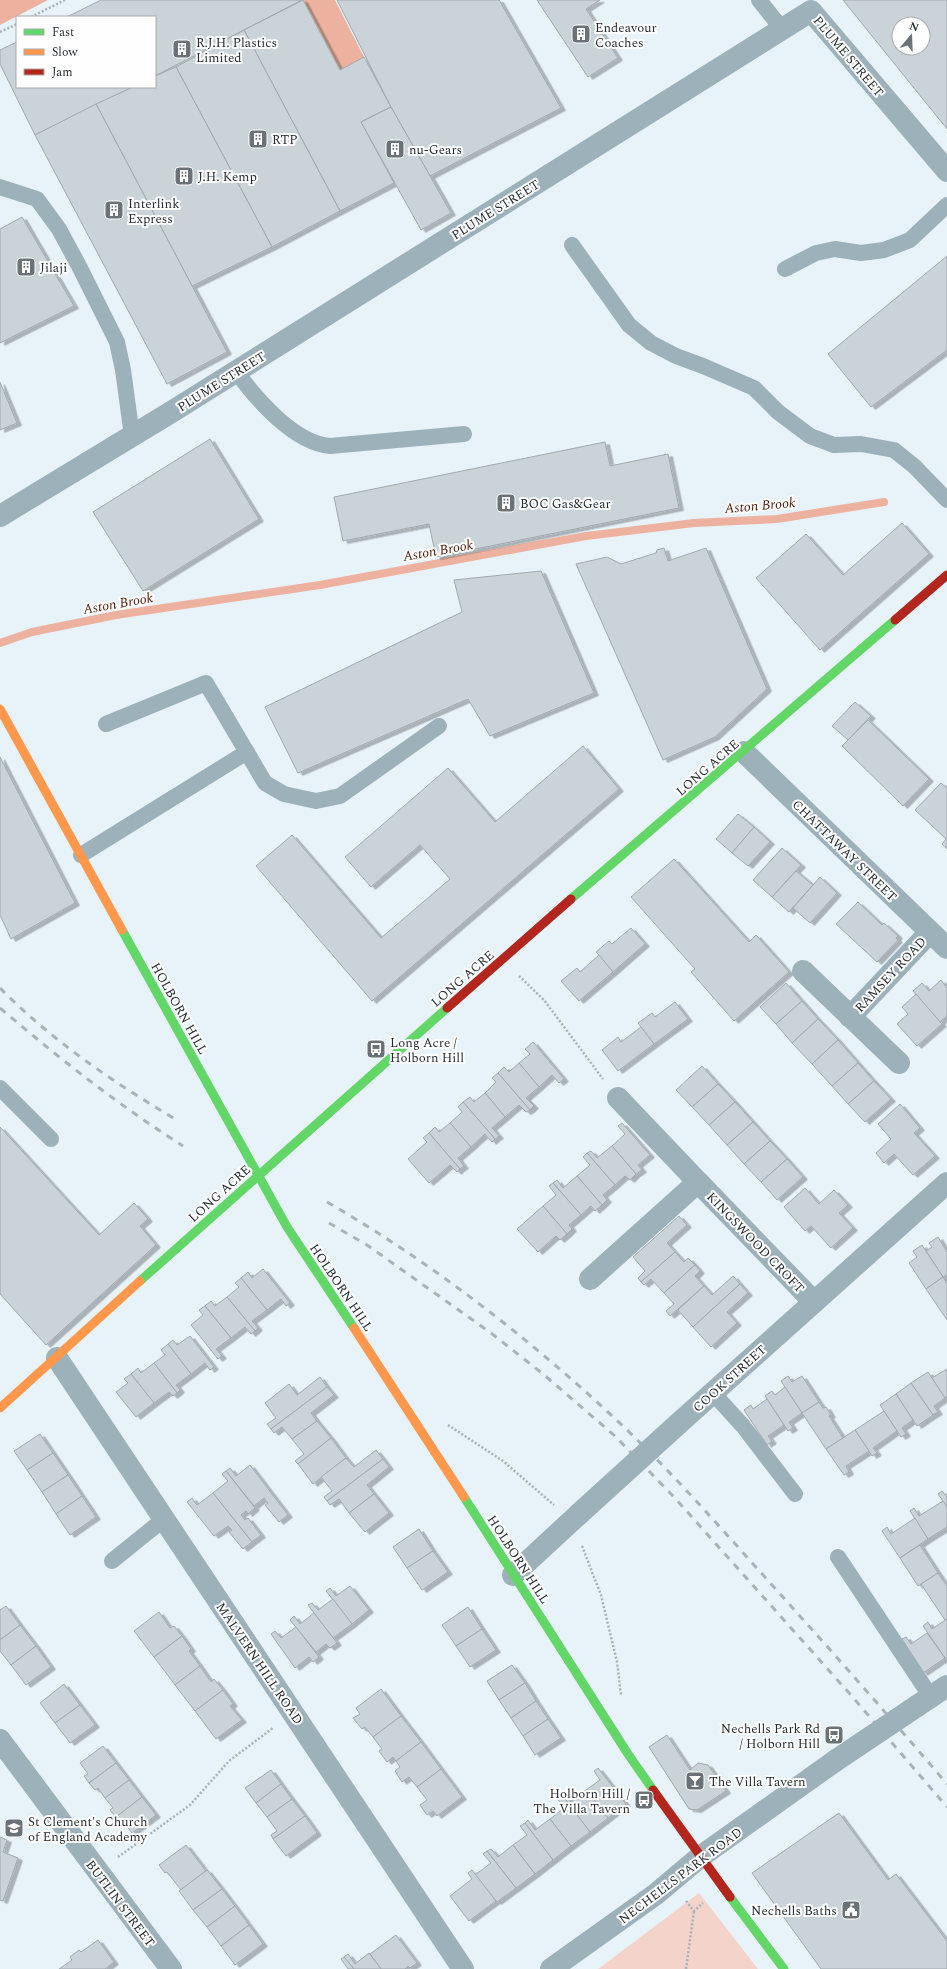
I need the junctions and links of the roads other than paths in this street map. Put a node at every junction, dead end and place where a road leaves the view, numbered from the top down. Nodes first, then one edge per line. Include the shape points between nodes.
1 (759, 0) edge
2 (782, 29) junction
3 (947, 172) edge
4 (0, 187) edge
5 (947, 205) edge
6 (572, 244) dead end
7 (785, 269) dead end
8 (236, 371) junction
9 (464, 434) dead end
10 (132, 436) junction
11 (947, 500) edge
12 (0, 516) edge
13 (947, 575) edge
14 (0, 709) edge
15 (106, 724) dead end
16 (439, 726) dead end
17 (247, 752) junction
18 (744, 752) junction
19 (81, 855) junction
20 (930, 932) junction
21 (947, 948) edge
22 (803, 971) dead end
23 (850, 1017) junction
24 (899, 1063) dead end
25 (0, 1088) edge
26 (618, 1098) road end
27 (51, 1139) dead end
28 (257, 1175) junction
29 (698, 1182) junction
30 (946, 1186) edge
31 (590, 1279) dead end
32 (814, 1302) junction
33 (57, 1358) junction
34 (713, 1393) junction
35 (0, 1408) edge
36 (795, 1494) dead end
37 (164, 1519) junction
38 (838, 1557) dead end
39 (112, 1561) dead end
40 (513, 1575) junction
41 (932, 1696) edge
42 (0, 1740) edge
43 (700, 1857) junction
44 (171, 1969) edge
45 (462, 1969) edge
46 (551, 1969) edge
47 (784, 1969) edge

1 - 2 lane
2 - 3 street, PLUME STREET via 811,11
2 - 8 street, PLUME STREET
4 - 10 lane via 37,199 59,229 117,342
5 - 7 lane via 910,240 884,250 861,253 835,249 816,253
6 - 11 lane via 629,325 651,343 754,388 778,412 810,436 834,445 861,444 894,450 914,466
8 - 9 lane via 259,402 304,439 318,445
8 - 10 street, PLUME STREET
10 - 12 street, PLUME STREET
13 - 18 street, LONG ACRE
14 - 19 street, HOLBORN HILL
15 - 17 lane via 206,683
16 - 17 lane via 340,796 316,801 284,794 265,783
17 - 19 lane
18 - 20 street, CHATTAWAY STREET
18 - 28 street, LONG ACRE
19 - 28 street, HOLBORN HILL
20 - 21 street, CHATTAWAY STREET
20 - 23 street, RAMSEY ROAD
22 - 23 street, RAMSEY ROAD
23 - 24 street, RAMSEY ROAD
25 - 27 lane
26 - 29 street, KINGSWOOD CROFT
28 - 33 street, LONG ACRE
28 - 40 street, HOLBORN HILL via 286,1227 396,1391
29 - 31 street, KINGSWOOD CROFT
29 - 32 street, KINGSWOOD CROFT
30 - 32 street, COOK STREET
32 - 34 street, COOK STREET
33 - 35 street, LONG ACRE
33 - 37 street, MALVERN HILL ROAD
34 - 36 lane via 743,1426
34 - 40 street, COOK STREET, bridge
37 - 39 lane
37 - 45 street, MALVERN HILL ROAD
38 - 41 lane
40 - 43 street, HOLBORN HILL via 628,1754
41 - 43 street, NECHELLS PARK ROAD, bridge
42 - 44 street, BUTLIN STREET
43 - 46 street, NECHELLS PARK ROAD via 656,1894
43 - 47 street, HOLBORN HILL

